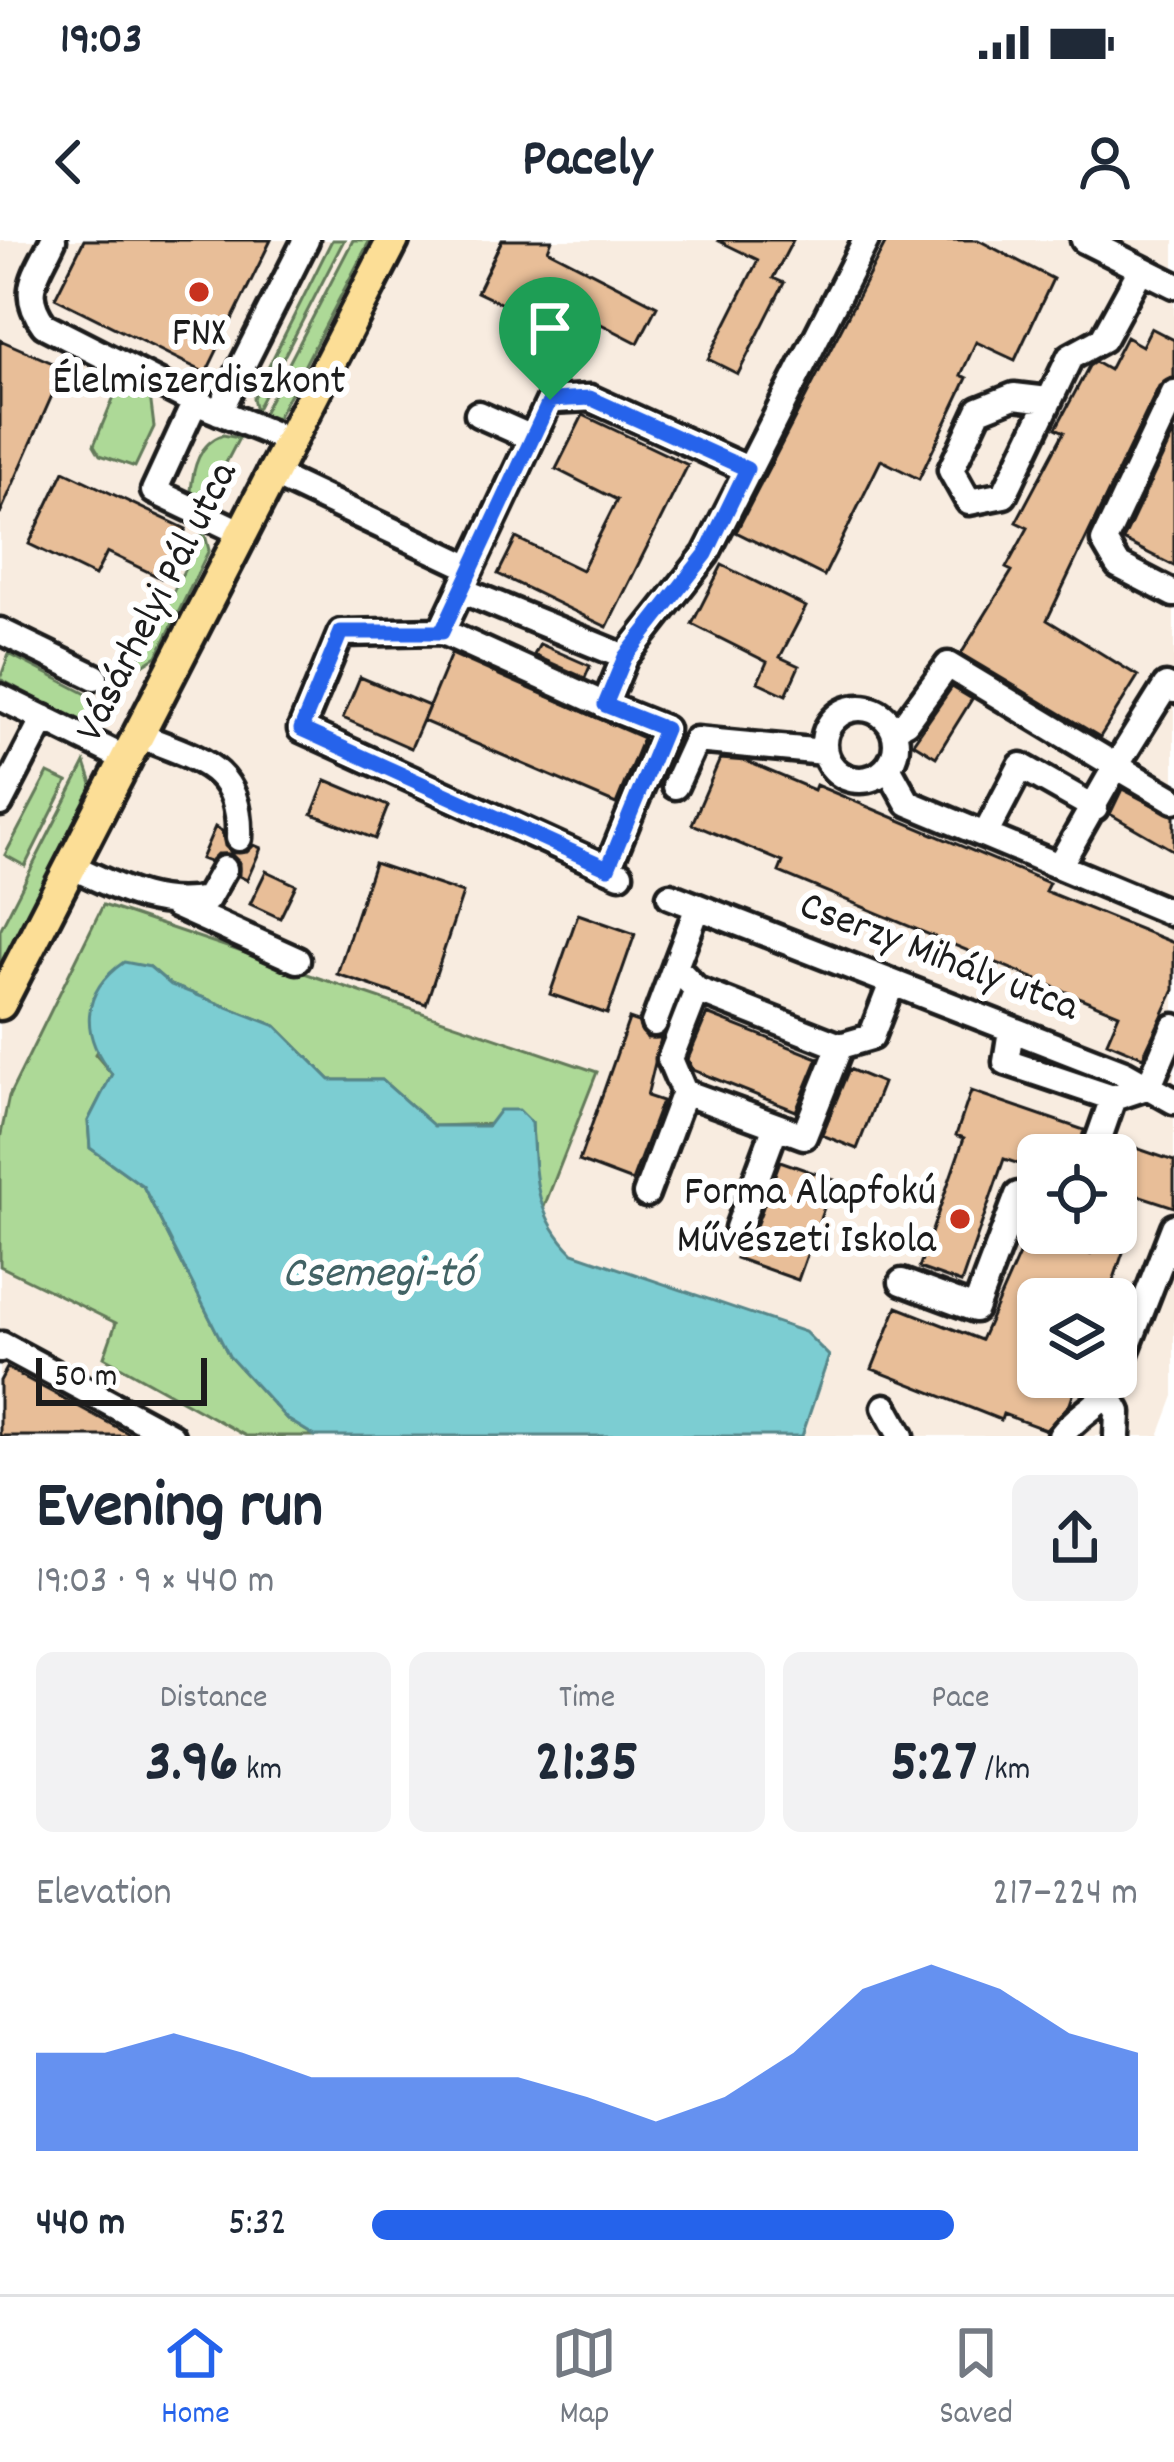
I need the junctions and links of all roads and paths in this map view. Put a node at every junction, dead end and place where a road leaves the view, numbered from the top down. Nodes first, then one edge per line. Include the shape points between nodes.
1 (53, 240) edge
2 (306, 240) edge
3 (393, 240) edge
4 (866, 240) edge
5 (1084, 240) edge
6 (1141, 268) junction
7 (1174, 285) edge
8 (1174, 393) edge
9 (1048, 400) junction
10 (195, 402) junction
11 (219, 412) junction
12 (478, 414) dead end
13 (532, 438) junction
14 (290, 441) junction
15 (747, 469) junction
16 (272, 474) junction
17 (242, 532) junction
18 (466, 579) junction
19 (1174, 594) edge
20 (0, 631) edge
21 (442, 632) junction
22 (625, 657) junction
23 (95, 677) dead end
24 (1174, 690) edge
25 (0, 697) edge
26 (605, 705) junction
27 (44, 718) junction
28 (893, 729) junction
29 (132, 747) junction
30 (824, 752) junction
31 (1116, 766) junction
32 (888, 767) junction
33 (675, 786) dead end
34 (1174, 800) edge
35 (0, 803) edge
36 (1095, 808) junction
37 (985, 835) junction
38 (238, 838) dead end
39 (71, 866) junction
40 (1059, 866) junction
41 (224, 869) dead end
42 (670, 896) dead end
43 (175, 905) junction
44 (698, 907) junction
45 (1174, 914) edge
46 (297, 960) dead end
47 (675, 967) junction
48 (892, 983) junction
49 (697, 990) junction
50 (0, 1004) edge
51 (655, 1023) dead end
52 (1011, 1030) junction
53 (1173, 1032) edge
54 (840, 1046) junction
55 (1149, 1086) junction
56 (684, 1092) junction
57 (1114, 1098) junction
58 (1174, 1101) edge
59 (776, 1126) junction
60 (1101, 1134) edge
61 (646, 1194) dead end
62 (1017, 1198) edge
63 (1174, 1227) edge
64 (738, 1228) dead end
65 (902, 1282) dead end
66 (1137, 1323) edge
67 (0, 1349) edge
68 (1098, 1398) edge
69 (1116, 1398) edge
70 (885, 1407) dead end
71 (171, 1436) edge
72 (901, 1436) edge
73 (1061, 1436) edge
74 (1117, 1436) edge

1 - 10 street via 31,286 30,306 44,326
2 - 11 street
3 - 14 main road, Vásárhelyi Pál utca
4 - 15 street
5 - 6 street
6 - 7 street
6 - 9 street via 1103,339 1070,357
8 - 19 street via 1104,541 1118,566
9 - 9 street via 1004,495 969,502 950,470 979,410 1014,396
10 - 11 street
10 - 17 street via 154,490
11 - 14 street
12 - 13 street
13 - 15 street via 550,400 590,398
13 - 18 street
14 - 16 main road, Vásárhelyi Pál utca
15 - 22 street via 706,554
16 - 17 main road, Vásárhelyi Pál utca
16 - 18 street
17 - 29 main road, Vásárhelyi Pál utca
18 - 21 street
18 - 22 street
20 - 23 street
21 - 26 street
21 - 26 street via 341,632 301,729 614,871 665,729
22 - 26 street
24 - 31 street via 1166,686
25 - 27 street
27 - 29 street via 91,741
27 - 35 street
28 - 30 street via 875,711 849,709 828,726
28 - 31 street via 948,665
28 - 32 street
29 - 38 street via 223,774 240,805
29 - 39 main road, Vásárhelyi Pál utca
30 - 32 street via 851,779
30 - 33 street via 696,740
31 - 34 street
31 - 36 street
32 - 37 street via 908,802
36 - 37 street via 1022,766
36 - 40 street
37 - 40 street
39 - 43 street
39 - 50 main road, Vásárhelyi Pál utca
40 - 45 street
41 - 43 street via 207,899
42 - 44 street, Cserzy Mihály utca
43 - 46 street
44 - 47 street
44 - 48 street, Cserzy Mihály utca
47 - 49 street
47 - 51 street
48 - 52 street, Cserzy Mihály utca
48 - 54 street via 871,1037
49 - 54 street
49 - 56 street via 670,1059
52 - 55 street, Cserzy Mihály utca
52 - 57 street via 1006,1062
53 - 55 street
54 - 59 street via 804,1136
55 - 57 street
55 - 58 street, Cserzy Mihály utca
56 - 59 street
56 - 61 street
57 - 60 street
59 - 64 street
62 - 65 street via 975,1309
63 - 66 street
67 - 71 street
68 - 73 street
69 - 74 street
70 - 72 street

